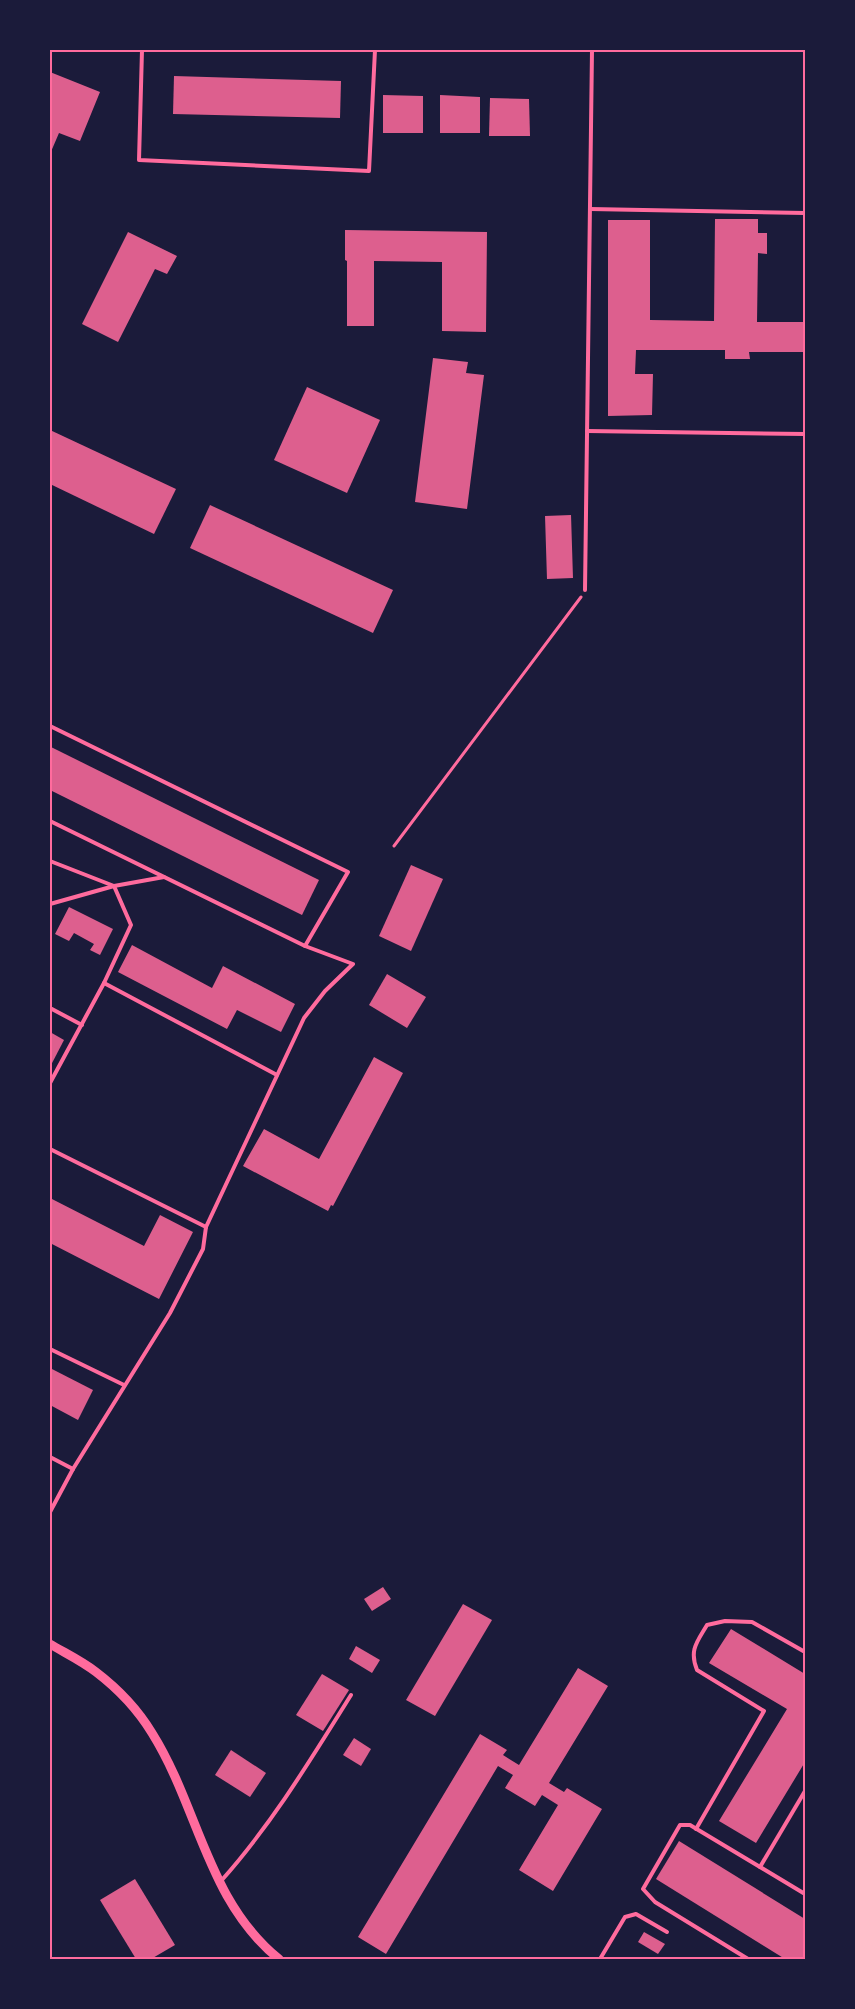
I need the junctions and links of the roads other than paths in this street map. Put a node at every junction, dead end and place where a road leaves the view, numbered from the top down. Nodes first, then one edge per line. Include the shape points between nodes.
1 (142, 50) edge
2 (375, 50) edge
3 (592, 50) edge
4 (590, 209) junction
5 (805, 213) edge
6 (587, 431) junction
7 (805, 434) edge
8 (585, 590) road end
9 (50, 726) edge
10 (50, 821) edge
11 (50, 861) edge
12 (164, 877) junction
13 (114, 886) junction
14 (50, 904) edge
15 (305, 946) junction
16 (104, 983) junction
17 (50, 1008) edge
18 (82, 1025) junction
19 (278, 1075) junction
20 (50, 1083) edge
21 (50, 1149) edge
22 (206, 1227) junction
23 (50, 1349) edge
24 (124, 1385) junction
25 (50, 1457) edge
26 (73, 1468) junction
27 (50, 1512) edge
28 (50, 1644) edge
29 (805, 1652) edge
30 (350, 1695) dead end
31 (805, 1791) edge
32 (696, 1829) junction
33 (760, 1867) junction
34 (219, 1883) junction
35 (805, 1894) edge
36 (667, 1932) dead end
37 (279, 1959) edge
38 (600, 1959) edge
39 (748, 1959) edge

1 - 2 lane via 139,160 369,171
3 - 4 lane
4 - 5 lane
4 - 6 lane
6 - 7 lane
6 - 8 lane
9 - 15 lane via 348,872
10 - 12 lane
11 - 13 lane
12 - 13 lane
12 - 15 lane
13 - 14 lane
13 - 16 lane via 131,925
15 - 19 lane via 353,964 325,991 304,1018
16 - 18 lane
16 - 19 lane
17 - 18 lane
18 - 20 lane
19 - 22 lane
21 - 22 lane
22 - 24 lane via 203,1249 170,1313
23 - 24 lane
24 - 26 lane
25 - 26 lane
26 - 27 lane
28 - 34 street via 95,1672 127,1700 152,1732
29 - 32 lane via 752,1622 725,1621 707,1625 694,1646 693,1660 697,1670 764,1711
30 - 34 lane via 298,1780 247,1852
31 - 33 lane
32 - 33 lane
32 - 39 lane via 690,1825 680,1826 643,1889 655,1902
33 - 35 lane
34 - 37 street via 236,1913
36 - 38 lane via 636,1914 625,1918

